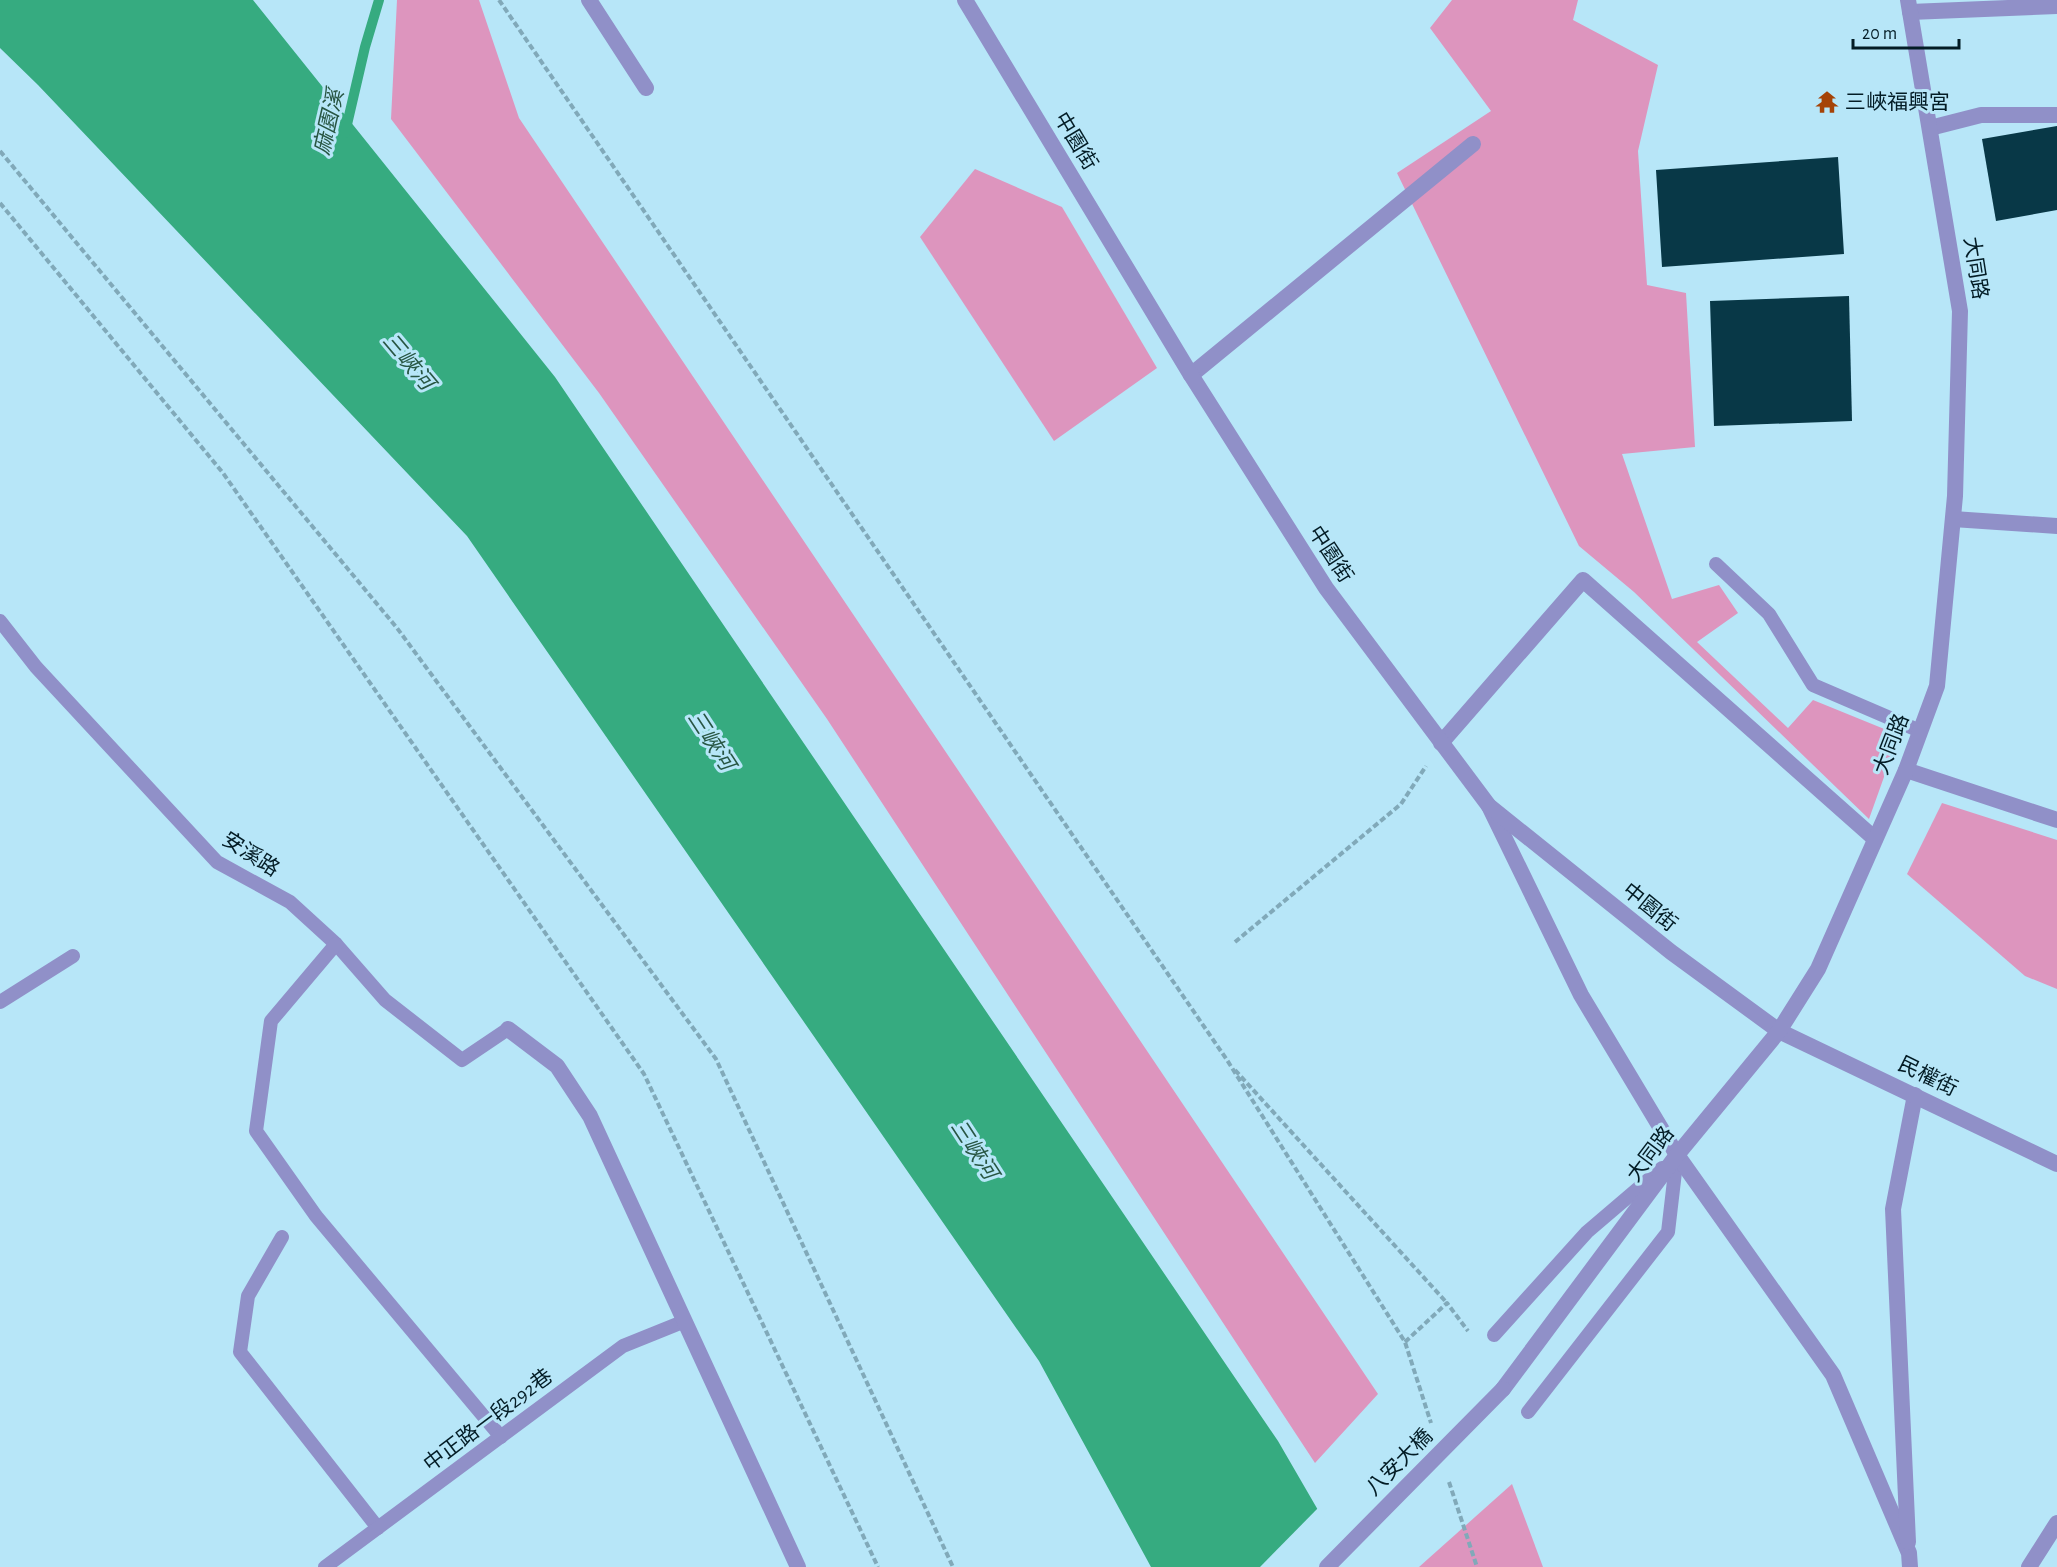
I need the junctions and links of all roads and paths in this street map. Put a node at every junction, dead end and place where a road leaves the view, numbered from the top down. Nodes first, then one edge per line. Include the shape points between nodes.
1 (499, 0) edge
2 (589, 0) edge
3 (965, 0) edge
4 (1909, 6) edge
5 (2057, 6) edge
6 (646, 88) dead end
7 (2057, 115) edge
8 (1930, 128) junction
9 (1473, 144) dead end
10 (0, 151) edge
11 (0, 202) edge
12 (1191, 375) junction
13 (1953, 519) junction
14 (2057, 526) edge
15 (1716, 564) dead end
16 (0, 621) edge
17 (1920, 731) junction
18 (1441, 743) junction
19 (1906, 770) junction
20 (1489, 806) junction
21 (2057, 820) edge
22 (1875, 839) junction
23 (1235, 942) dead end
24 (336, 944) junction
25 (73, 956) dead end
26 (0, 1002) edge
27 (508, 1029) joint
28 (1779, 1030) junction
29 (1227, 1060) junction
30 (1915, 1095) junction
31 (1677, 1155) junction
32 (2057, 1164) edge
33 (282, 1237) dead end
34 (1447, 1303) junction
35 (685, 1321) junction
36 (1467, 1329) dead end
37 (1494, 1335) dead end
38 (1503, 1389) joint
39 (1528, 1412) dead end
40 (501, 1437) junction
41 (2057, 1523) edge
42 (378, 1528) junction
43 (1909, 1560) edge
44 (325, 1567) edge
45 (798, 1567) edge
46 (878, 1567) edge
47 (953, 1567) edge
48 (1327, 1567) edge
49 (2029, 1567) edge

1 - 29 path
2 - 6 street
3 - 12 street, 中園街
4 - 5 street
4 - 8 street, 大同路
7 - 8 street via 1981,115
8 - 13 street, 大同路 via 1960,311
9 - 12 street
10 - 47 path via 397,628 716,1059
11 - 46 path via 223,473 644,1074
12 - 18 street, 中園街 via 1326,588
13 - 14 street
13 - 17 street, 大同路 via 1937,686
15 - 17 lane via 1768,614 1813,685
16 - 24 lane, 安溪路 via 36,667 217,862 290,902
17 - 19 street, 大同路
18 - 20 street, 中園街
18 - 22 street via 1583,580
18 - 23 path via 1401,804
19 - 21 street
19 - 22 street, 大同路
20 - 28 street, 中園街 via 1671,952
20 - 31 street via 1581,995
22 - 28 street, 大同路 via 1818,969
24 - 27 lane, 安溪路 via 385,1000 462,1060
24 - 40 lane via 271,1021 256,1131 316,1216
25 - 26 lane
27 - 35 street via 557,1066 590,1116
28 - 30 street, 民權街
28 - 31 street, 大同路
29 - 34 path
29 - 34 path via 1405,1342
30 - 32 street, 民權街
30 - 43 street via 1893,1209
31 - 37 lane via 1587,1232
31 - 38 street, 大同路
31 - 39 lane via 1668,1232
31 - 43 street via 1833,1375
33 - 42 lane via 248,1296 240,1352
34 - 36 path
35 - 40 lane, 中正路一段292巷 via 622,1346
35 - 45 street
38 - 48 street, 八安大橋, bridge
40 - 42 lane, 中正路一段292巷
41 - 49 street
42 - 44 lane, 中正路一段292巷

